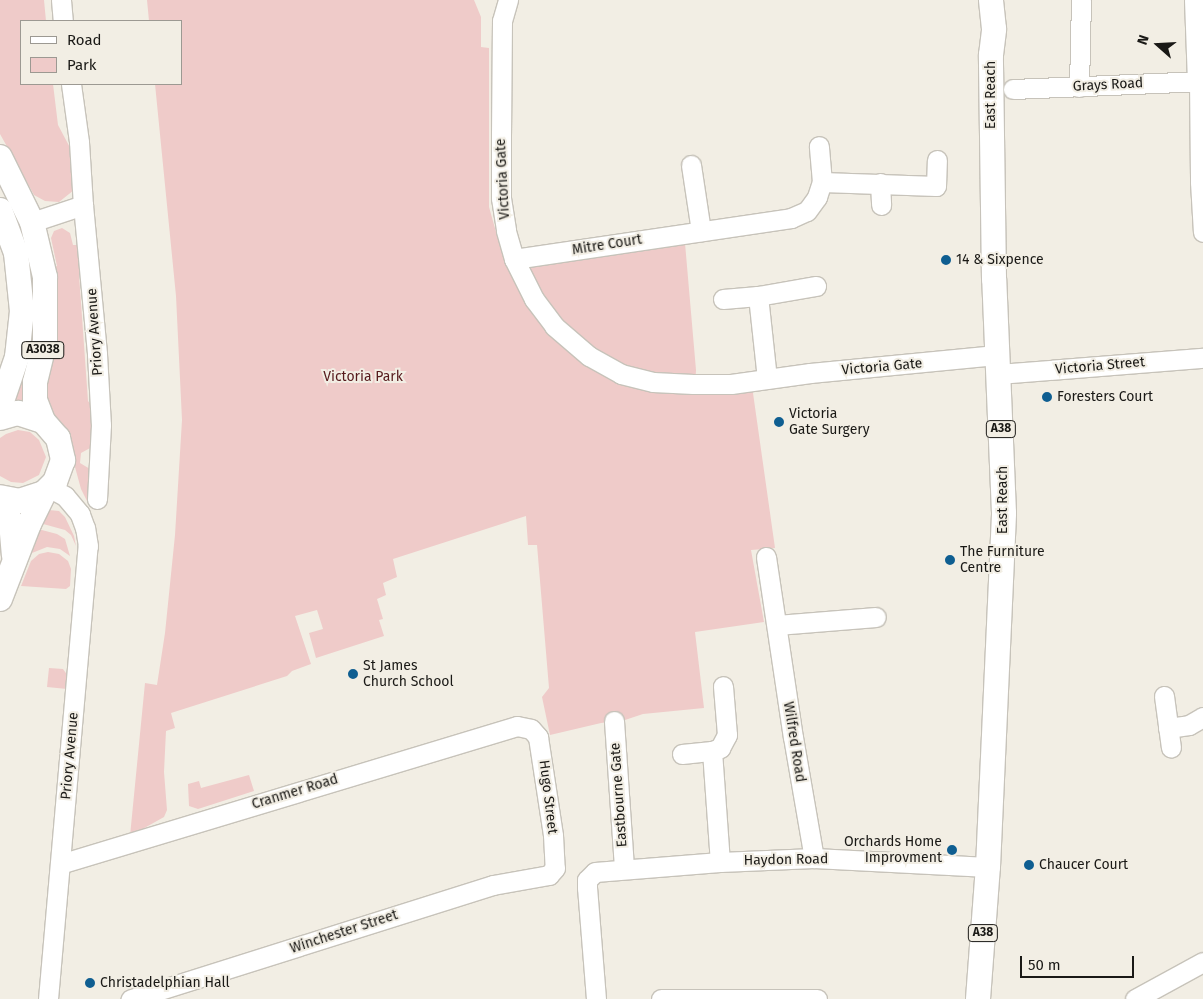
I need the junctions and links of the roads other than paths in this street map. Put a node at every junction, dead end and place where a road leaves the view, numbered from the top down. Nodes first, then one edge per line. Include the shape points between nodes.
1 (61, 0) edge
2 (508, 0) edge
3 (974, 0) edge
4 (991, 0) edge
5 (1081, 0) edge
6 (1194, 0) edge
7 (63, 20) edge
8 (991, 55) junction
9 (1200, 81) edge
10 (71, 85) edge
11 (1079, 86) junction
12 (1014, 89) dead end
13 (819, 146) dead end
14 (0, 157) edge
15 (937, 160) dead end
16 (691, 165) dead end
17 (822, 182) junction
18 (1201, 182) edge
19 (880, 183) junction
20 (83, 205) junction
21 (881, 205) dead end
22 (0, 210) edge
23 (32, 222) junction
24 (701, 231) junction
25 (1203, 232) edge
26 (514, 259) junction
27 (816, 286) dead end
28 (758, 296) junction
29 (723, 299) dead end
30 (1203, 358) edge
31 (997, 365) junction
32 (767, 379) junction
33 (0, 407) edge
34 (0, 418) edge
35 (43, 420) junction
36 (51, 484) junction
37 (0, 497) edge
38 (97, 499) dead end
39 (0, 502) edge
40 (766, 557) dead end
41 (14, 560) junction
42 (0, 599) edge
43 (876, 617) dead end
44 (777, 625) junction
45 (722, 686) dead end
46 (1164, 696) dead end
47 (1203, 717) edge
48 (614, 721) dead end
49 (1168, 728) junction
50 (531, 729) joint
51 (1171, 748) dead end
52 (712, 751) junction
53 (682, 754) dead end
54 (814, 858) junction
55 (720, 862) junction
56 (60, 864) junction
57 (988, 867) junction
58 (555, 868) joint
59 (624, 869) junction
60 (1203, 962) edge
61 (1162, 993) edge
62 (599, 998) edge
63 (48, 999) edge
64 (131, 999) edge
65 (661, 999) edge
66 (817, 999) edge
67 (978, 999) edge
68 (1135, 999) edge

1 - 7 street
2 - 26 street, Victoria Gate via 502,21 501,198
3 - 8 main road, A38
4 - 8 main road, East Reach / A38 via 994,29
5 - 11 street
6 - 9 street
8 - 31 main road, East Reach / A38
9 - 11 street, Grays Road
9 - 18 street
10 - 20 street, Priory Avenue
11 - 12 street, Grays Road
13 - 17 street, Mitre Court
14 - 23 main road, A3038
15 - 19 street via 936,186
16 - 24 street
17 - 19 street
17 - 24 street, Mitre Court via 807,211 791,218
18 - 25 street
19 - 21 street
20 - 23 street
20 - 38 street, Priory Avenue via 98,354 101,425 92,458
22 - 33 main road, A3038 via 16,253 22,311 17,356
23 - 35 main road, A3038 via 45,277 45,341 35,382 35,400
24 - 26 street, Mitre Court
26 - 32 street, Victoria Gate via 534,299 554,326 589,356 622,374 653,382 693,384 731,384
27 - 28 street
28 - 29 street
28 - 32 street
30 - 31 street, Victoria Street
31 - 32 street, Victoria Gate
31 - 57 main road, East Reach / A38 via 1004,513
34 - 35 main road via 18,413
35 - 36 main road, A3038 via 52,428 62,449 63,460
36 - 37 main road via 20,501
36 - 41 main road, A3038
36 - 56 street, Priory Avenue via 71,488 87,537 88,564
39 - 41 main road, A3038 via 11,522
40 - 44 street, Wilfred Road
41 - 42 main road, A3038
43 - 44 street
44 - 54 street, Wilfred Road via 792,737
45 - 52 street via 727,735 720,748
46 - 49 street
47 - 49 street via 1189,725
48 - 59 street, Eastbourne Gate
49 - 51 street
50 - 56 street, Cranmer Road via 517,726
50 - 58 street, Hugo Street via 538,737 543,756
52 - 53 street
52 - 55 street
54 - 55 street, Haydon Road
54 - 57 street, Haydon Road
55 - 59 street, Haydon Road
56 - 63 street, Priory Avenue
57 - 67 main road, East Reach / A38
58 - 64 street, Winchester Street via 549,875 493,885
59 - 62 street, Haydon Road via 595,872 587,880
60 - 61 street
61 - 68 street
65 - 66 street

